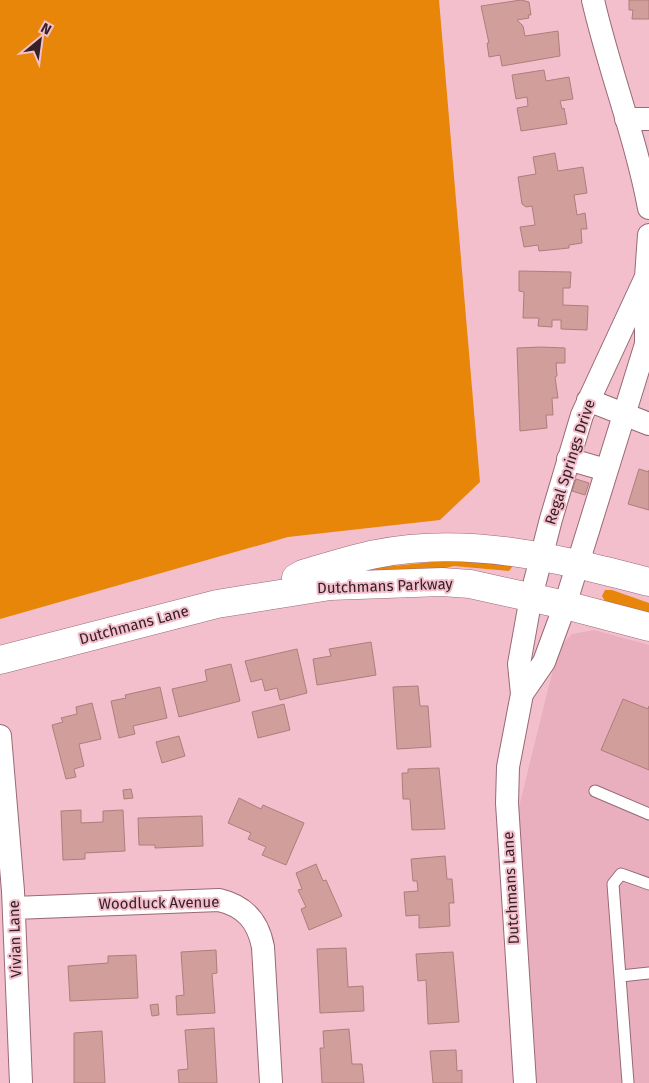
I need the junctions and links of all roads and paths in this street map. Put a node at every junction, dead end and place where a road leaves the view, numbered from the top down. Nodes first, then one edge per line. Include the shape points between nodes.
1 (593, 0) edge
2 (626, 119) junction
3 (649, 119) edge
4 (646, 181) edge
5 (649, 208) edge
6 (649, 235) edge
7 (646, 277) junction
8 (615, 342) junction
9 (646, 355) edge
10 (588, 400) junction
11 (624, 413) junction
12 (649, 424) edge
13 (568, 459) junction
14 (606, 470) junction
15 (541, 557) junction
16 (578, 564) junction
17 (649, 582) edge
18 (269, 595) junction
19 (531, 597) junction
20 (565, 605) junction
21 (649, 627) edge
22 (0, 660) edge
23 (522, 694) junction
24 (0, 736) edge
25 (595, 791) dead end
26 (649, 814) edge
27 (649, 884) edge
28 (14, 908) junction
29 (649, 973) edge
30 (621, 976) junction
31 (21, 1083) edge
32 (271, 1083) edge
33 (525, 1083) edge
34 (628, 1083) edge

1 - 2 street
2 - 3 street
2 - 4 street
4 - 5 street
6 - 7 street, Regal Springs Drive
7 - 8 street, Regal Springs Drive
7 - 9 street, Regal Springs Drive
8 - 9 street
8 - 10 street, Regal Springs Drive
9 - 11 street, Regal Springs Drive
10 - 11 street
10 - 13 street, Regal Springs Drive
11 - 12 street
11 - 14 street, Regal Springs Drive
13 - 14 street
13 - 15 street, Regal Springs Drive
14 - 16 street, Regal Springs Drive
15 - 16 main road, Dutchmans Parkway
15 - 18 main road, Dutchmans Parkway via 470,548 376,554 303,574
15 - 19 street, Regal Springs Drive
16 - 17 main road, Dutchmans Parkway
16 - 20 street, Regal Springs Drive
18 - 19 main road, Dutchmans Parkway via 330,586 442,582 470,584
18 - 22 main road, Dutchmans Lane via 217,604
19 - 20 main road, Dutchmans Parkway
19 - 23 street, Dutchmans Lane via 519,664
20 - 21 main road, Dutchmans Parkway
20 - 23 street, Dutchmans Lane via 544,662
23 - 33 street, Dutchmans Lane via 510,758 507,803
24 - 28 street, Vivian Lane
25 - 26 lane
27 - 30 lane via 621,874 612,884
28 - 31 street, Vivian Lane
28 - 32 street, Woodluck Avenue via 219,900 244,911 260,932
29 - 30 lane
30 - 34 lane

